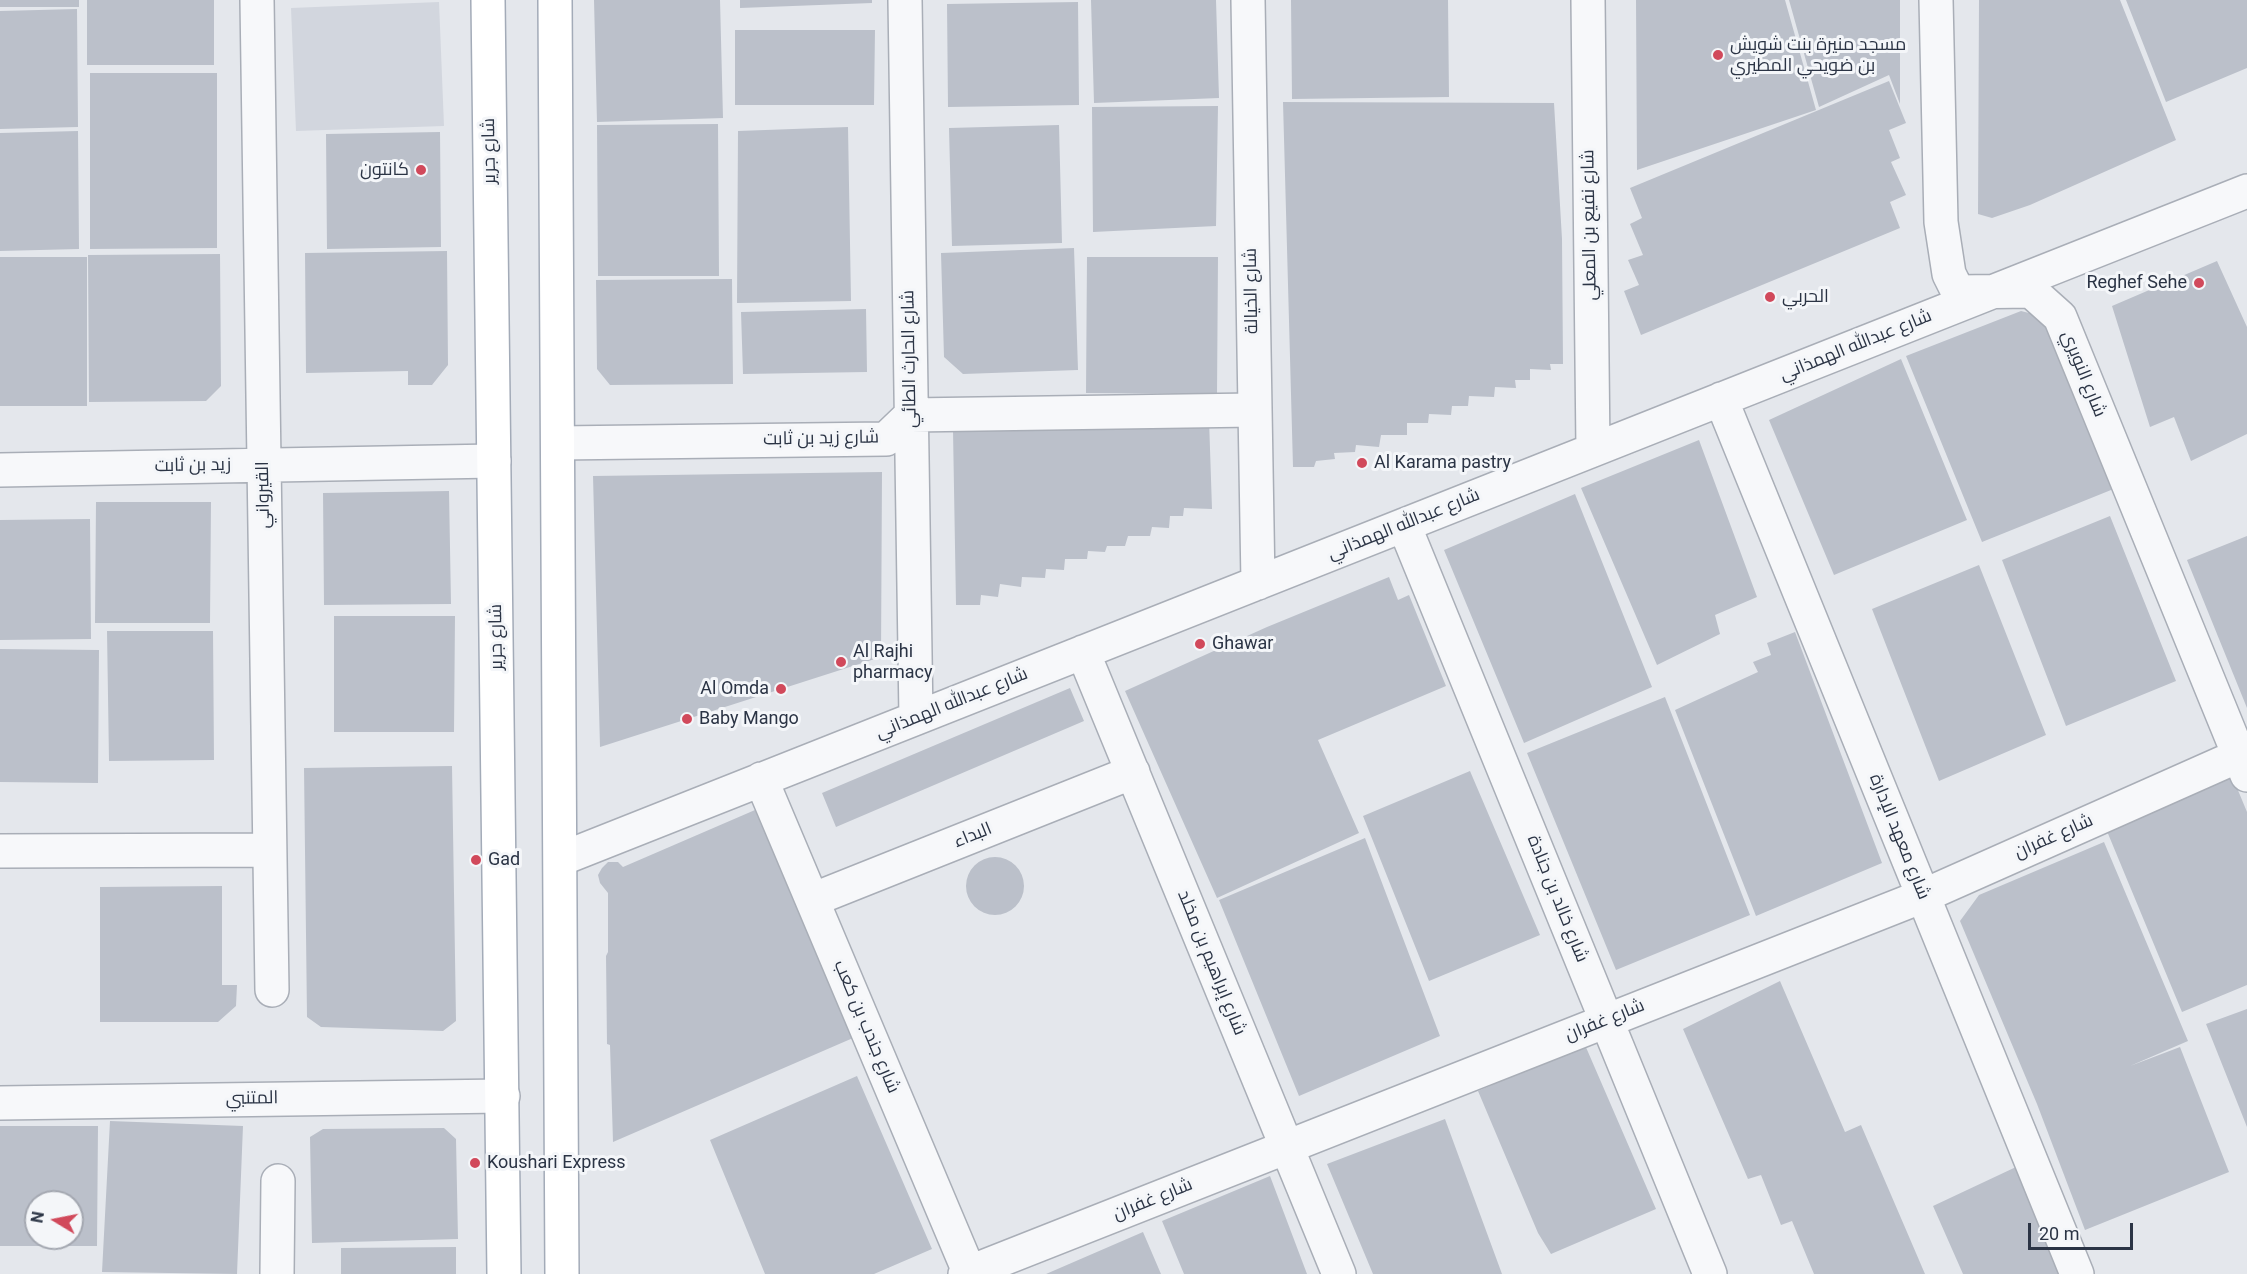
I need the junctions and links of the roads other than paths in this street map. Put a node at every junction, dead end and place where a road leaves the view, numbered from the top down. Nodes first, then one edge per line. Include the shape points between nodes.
1 (257, 0) edge
2 (489, 0) edge
3 (555, 0) edge
4 (905, 0) edge
5 (1248, 0) edge
6 (1588, 0) edge
7 (1936, 0) edge
8 (2247, 191) edge
9 (1992, 291) junction
10 (1721, 399) junction
11 (1254, 410) junction
12 (911, 415) junction
13 (558, 443) junction
14 (1593, 450) junction
15 (494, 461) junction
16 (264, 465) junction
17 (0, 470) edge
18 (1404, 525) junction
19 (1258, 583) junction
20 (1083, 652) junction
21 (916, 718) junction
22 (2244, 761) edge
23 (1133, 772) junction
24 (761, 779) junction
25 (269, 850) junction
26 (0, 851) edge
27 (561, 859) junction
28 (1923, 896) junction
29 (812, 900) junction
30 (272, 990) dead end
31 (1606, 1021) junction
32 (503, 1096) junction
33 (0, 1103) edge
34 (1287, 1147) junction
35 (278, 1181) dead end
36 (968, 1273) edge
37 (277, 1274) edge
38 (504, 1274) edge
39 (562, 1274) edge
40 (1339, 1274) edge
41 (1710, 1274) edge
42 (2077, 1274) edge

1 - 16 street, القيرواني
2 - 15 main road, شارع جرير
3 - 13 main road
4 - 12 street, شارع الحارث الطائي
5 - 11 street, شارع الخيالة
6 - 14 street, شارع نفيع بن المعلي
7 - 9 street, شارع النويري via 1941,222 1949,274 1958,292
8 - 9 street, شارع عبدالله الهمذاني
9 - 10 street, شارع عبدالله الهمذاني
9 - 22 street, شارع النويري via 2031,291 2060,317
10 - 14 street, شارع عبدالله الهمذاني
10 - 28 street, شارع معهد الإدارة
11 - 12 street
11 - 19 street, شارع الخيالة
12 - 13 street, شارع زيد بن ثابت via 885,439
12 - 21 street, شارع الحارث الطائي
13 - 27 main road
14 - 18 street, شارع عبدالله الهمذاني
15 - 16 street, زيد بن ثابت
15 - 32 main road, شارع جرير
16 - 17 street, زيد بن ثابت
16 - 25 street, القيرواني
18 - 19 street, شارع عبدالله الهمذاني
18 - 31 street, شارع خالد بن جنادة
19 - 20 street, شارع عبدالله الهمذاني
20 - 21 street, شارع عبدالله الهمذاني
20 - 23 street, شارع إبراهيم بن مخلد
21 - 24 street, شارع عبدالله الهمذاني
22 - 28 street, شارع غفران
23 - 29 street, البداء
23 - 34 street, شارع إبراهيم بن مخلد
24 - 27 street, شارع عبدالله الهمذاني
24 - 29 street, شارع جندب بن كعب
25 - 26 street
25 - 30 street, القيرواني
27 - 39 main road
28 - 31 street, شارع غفران
28 - 42 street, شارع معهد الإدارة
29 - 36 street, شارع جندب بن كعب
31 - 34 street, شارع غفران
31 - 41 street, شارع خالد بن جنادة
32 - 33 street, المتنبي
32 - 38 main road, شارع جرير
34 - 36 street, شارع غفران
34 - 40 street, شارع إبراهيم بن مخلد
35 - 37 street

